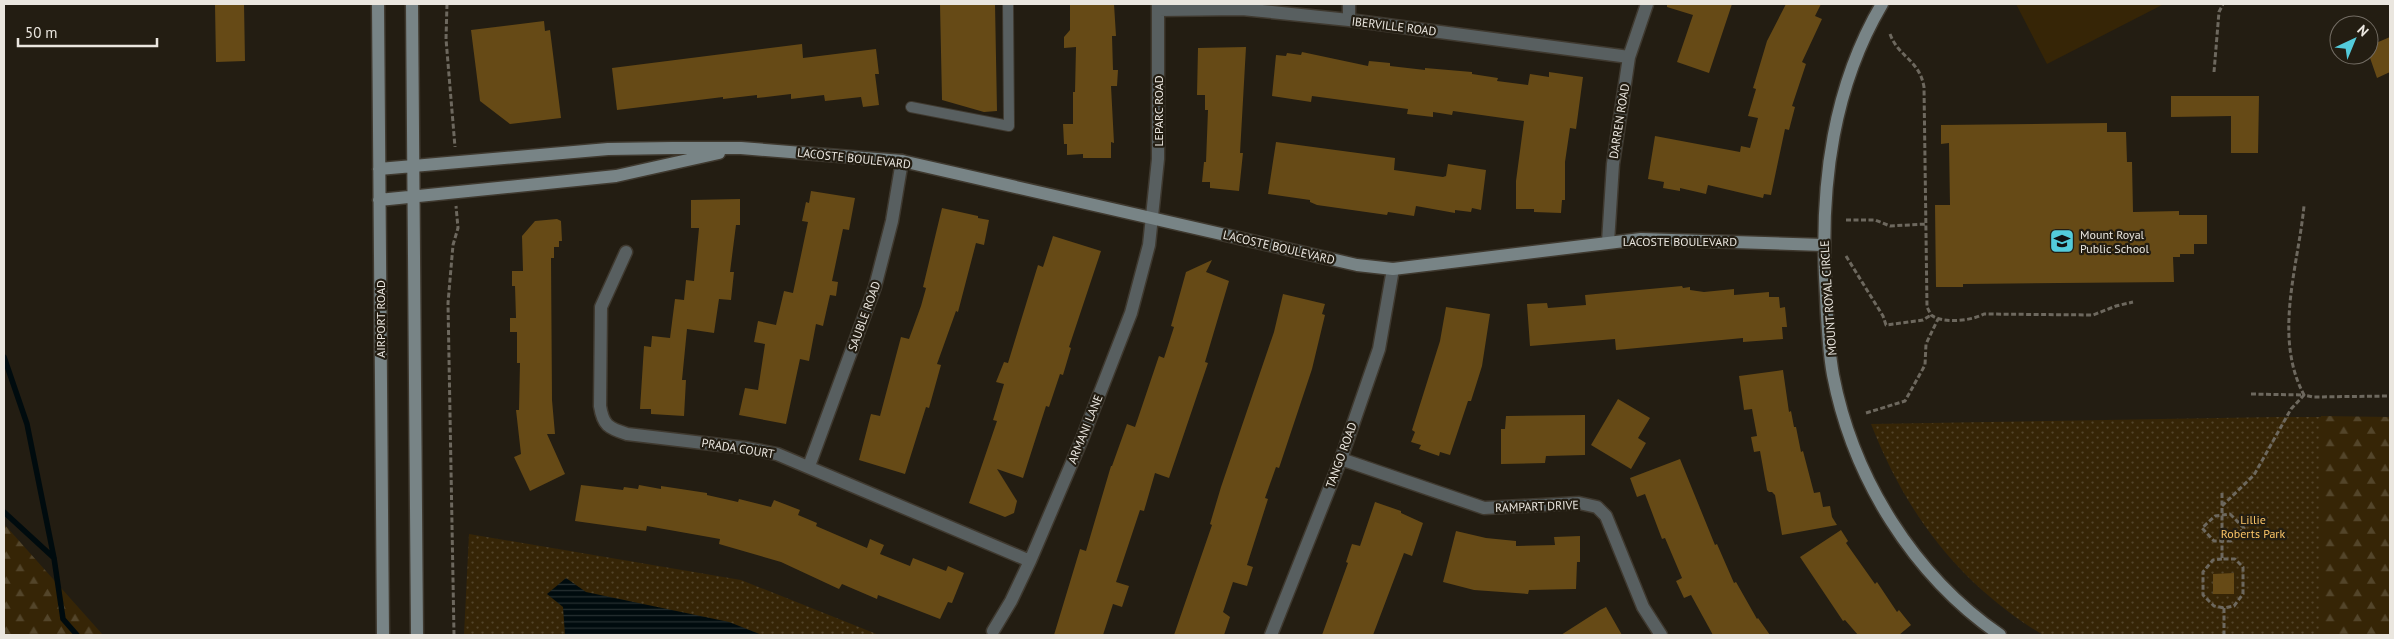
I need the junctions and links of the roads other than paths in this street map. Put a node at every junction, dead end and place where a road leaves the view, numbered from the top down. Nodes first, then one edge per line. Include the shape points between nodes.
1 (378, 4) edge
2 (412, 4) edge
3 (1008, 4) edge
4 (1349, 4) edge
5 (1647, 4) edge
6 (1882, 4) edge
7 (1158, 7) edge
8 (1349, 20) junction
9 (1629, 57) junction
10 (910, 107) dead end
11 (741, 148) junction
12 (902, 161) junction
13 (413, 166) junction
14 (379, 169) junction
15 (413, 197) junction
16 (379, 200) junction
17 (1152, 218) junction
18 (1608, 242) junction
19 (1823, 245) junction
20 (626, 252) dead end
21 (1394, 270) junction
22 (1341, 459) junction
23 (808, 466) junction
24 (1030, 561) junction
25 (993, 631) dead end
26 (383, 635) edge
27 (417, 635) edge
28 (1272, 635) edge
29 (1661, 635) edge
30 (2000, 635) edge

1 - 14 street, AIRPORT ROAD
2 - 13 street
3 - 10 lane via 1008,126
4 - 8 street
5 - 9 street, DARREN ROAD
6 - 19 street, MOUNT ROYAL CIRCLE via 1846,83 1832,138 1825,190
7 - 8 street, IBERVILLE ROAD via 1242,9
7 - 17 street, LEPARC ROAD via 1158,159
8 - 9 street, IBERVILLE ROAD
9 - 18 street, DARREN ROAD via 1613,164
11 - 12 street, LACOSTE BOULEVARD
11 - 13 street, LACOSTE BOULEVARD via 608,150
11 - 15 street, LACOSTE BOULEVARD via 616,176
12 - 17 street, LACOSTE BOULEVARD
12 - 23 street, SAUBLE ROAD via 892,221 875,287
13 - 14 street, LACOSTE BOULEVARD
13 - 15 street
14 - 16 street, AIRPORT ROAD
15 - 16 street, LACOSTE BOULEVARD
15 - 27 street
16 - 26 street, AIRPORT ROAD
17 - 21 street, LACOSTE BOULEVARD via 1357,265
17 - 24 street, ARMANI LANE via 1149,245 1130,313 1082,439
18 - 19 street, LACOSTE BOULEVARD via 1694,239
18 - 21 street, LACOSTE BOULEVARD
19 - 30 street, MOUNT ROYAL CIRCLE via 1833,374 1861,463 1878,499 1923,565 1969,611
20 - 23 street, PRADA COURT via 601,307 602,420 612,429 627,434 777,454
21 - 22 street, TANGO ROAD via 1379,350
22 - 28 street, TANGO ROAD
22 - 29 street, RAMPART DRIVE via 1484,508 1579,502 1597,507 1606,516 1642,607
23 - 24 street, PRADA COURT
24 - 25 street, ARMANI LANE

